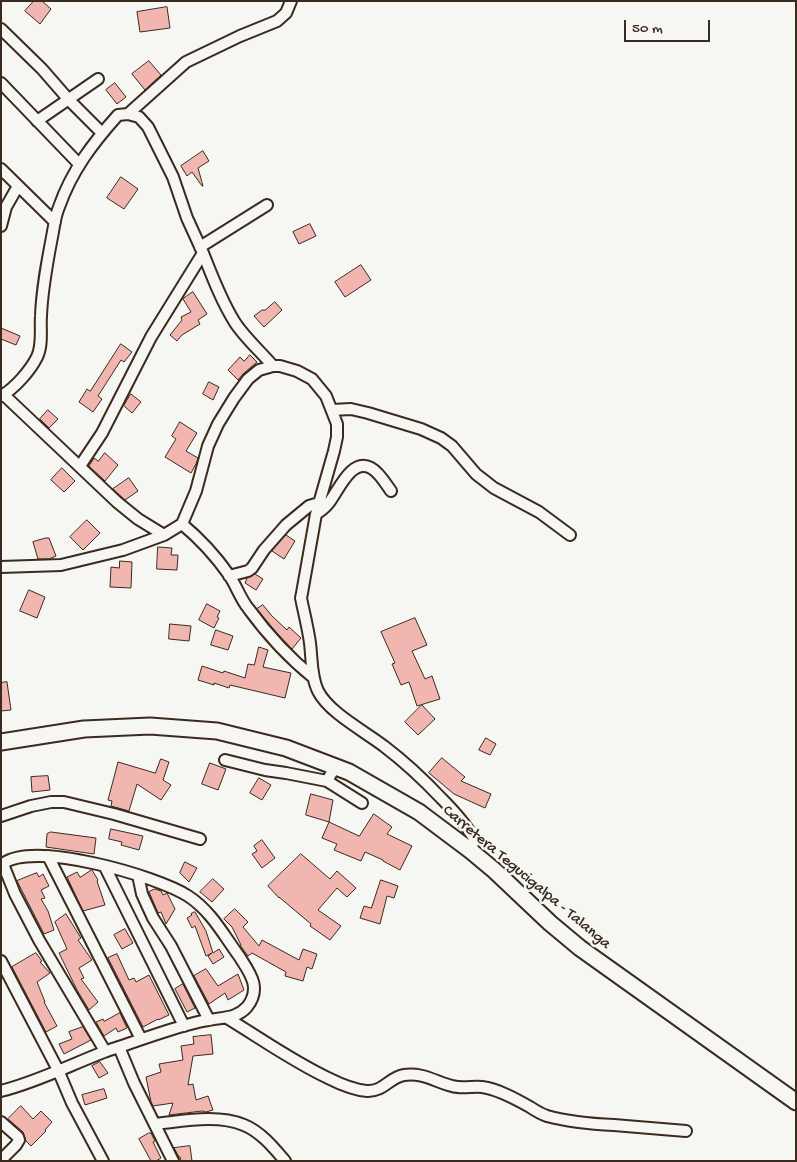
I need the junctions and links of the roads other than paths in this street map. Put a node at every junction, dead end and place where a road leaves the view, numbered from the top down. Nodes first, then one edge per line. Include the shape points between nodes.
1 (291, 1) edge
2 (1, 29) edge
3 (98, 79) dead end
4 (1, 83) edge
5 (69, 100) junction
6 (128, 114) junction
7 (37, 121) junction
8 (102, 133) junction
9 (79, 164) junction
10 (1, 169) edge
11 (18, 186) junction
12 (267, 205) dead end
13 (55, 222) junction
14 (1, 226) edge
15 (201, 250) junction
16 (273, 366) junction
17 (3, 396) edge
18 (332, 410) junction
19 (80, 466) junction
20 (391, 491) dead end
21 (319, 503) junction
22 (316, 514) junction
23 (182, 524) junction
24 (164, 535) junction
25 (570, 535) dead end
26 (1, 567) edge
27 (230, 576) junction
28 (314, 678) junction
29 (1, 742) edge
30 (225, 760) dead end
31 (335, 767) junction
32 (327, 782) junction
33 (362, 803) dead end
34 (1, 816) edge
35 (200, 839) dead end
36 (471, 851) junction
37 (48, 856) junction
38 (2, 864) edge
39 (105, 867) junction
40 (138, 875) junction
41 (1, 961) edge
42 (227, 1018) junction
43 (209, 1020) junction
44 (184, 1026) junction
45 (141, 1039) junction
46 (119, 1047) junction
47 (105, 1051) junction
48 (58, 1070) junction
49 (1, 1091) edge
50 (796, 1102) edge
51 (1, 1122) edge
52 (155, 1124) junction
53 (686, 1131) dead end
54 (1, 1160) edge
55 (103, 1161) edge
56 (173, 1161) edge
57 (286, 1161) edge

1 - 6 street via 277,22 186,62
2 - 5 street
3 - 5 street
4 - 7 street
5 - 7 street
5 - 8 street
6 - 8 street via 118,114
6 - 15 street via 139,118 148,127 173,178
7 - 9 street
8 - 9 street
9 - 13 street via 58,208
10 - 11 street
11 - 13 street
11 - 14 street via 6,207
12 - 15 street
13 - 17 street via 47,263 37,357 24,376
15 - 16 street via 235,322
15 - 19 street via 102,433
16 - 18 street via 297,370 312,379 326,396
16 - 23 street via 259,370 248,380 218,424
17 - 19 street
18 - 21 street via 337,437
18 - 25 street via 351,409 368,413 441,438 494,488 539,512
19 - 24 street via 117,502
20 - 22 street via 372,468 363,465 348,475 327,505
21 - 22 street
21 - 27 street via 309,506 286,525 252,568
22 - 28 street via 301,598
23 - 24 street
23 - 27 street
24 - 26 street via 123,550 61,565
27 - 28 street via 270,637
28 - 36 street via 324,701 385,746 451,808 474,839
29 - 31 main road, Carretera Tegucigalpa - Talanga via 84,729 150,726 217,731 286,748
30 - 32 street
31 - 32 street
31 - 36 main road, Carretera Tegucigalpa - Talanga via 419,812
32 - 33 street
34 - 35 street via 31,806 64,802
36 - 50 main road, Carretera Tegucigalpa - Talanga via 580,948
37 - 38 street via 20,857
37 - 39 street
37 - 45 street
38 - 47 street via 39,940
39 - 40 street
39 - 44 street
40 - 42 street via 169,886 202,907 219,926 247,969 255,984 251,1000 237,1015
40 - 43 street via 142,894
41 - 48 street
42 - 43 street
42 - 53 street via 308,1068 366,1091 375,1091 398,1077 413,1074 460,1088 494,1090 540,1114 581,1123
43 - 44 street
44 - 45 street
45 - 46 street
46 - 47 street
46 - 52 street
47 - 48 street
48 - 49 street
48 - 55 street
51 - 54 street via 19,1140
52 - 56 street
52 - 57 street via 214,1119 245,1125 269,1142

